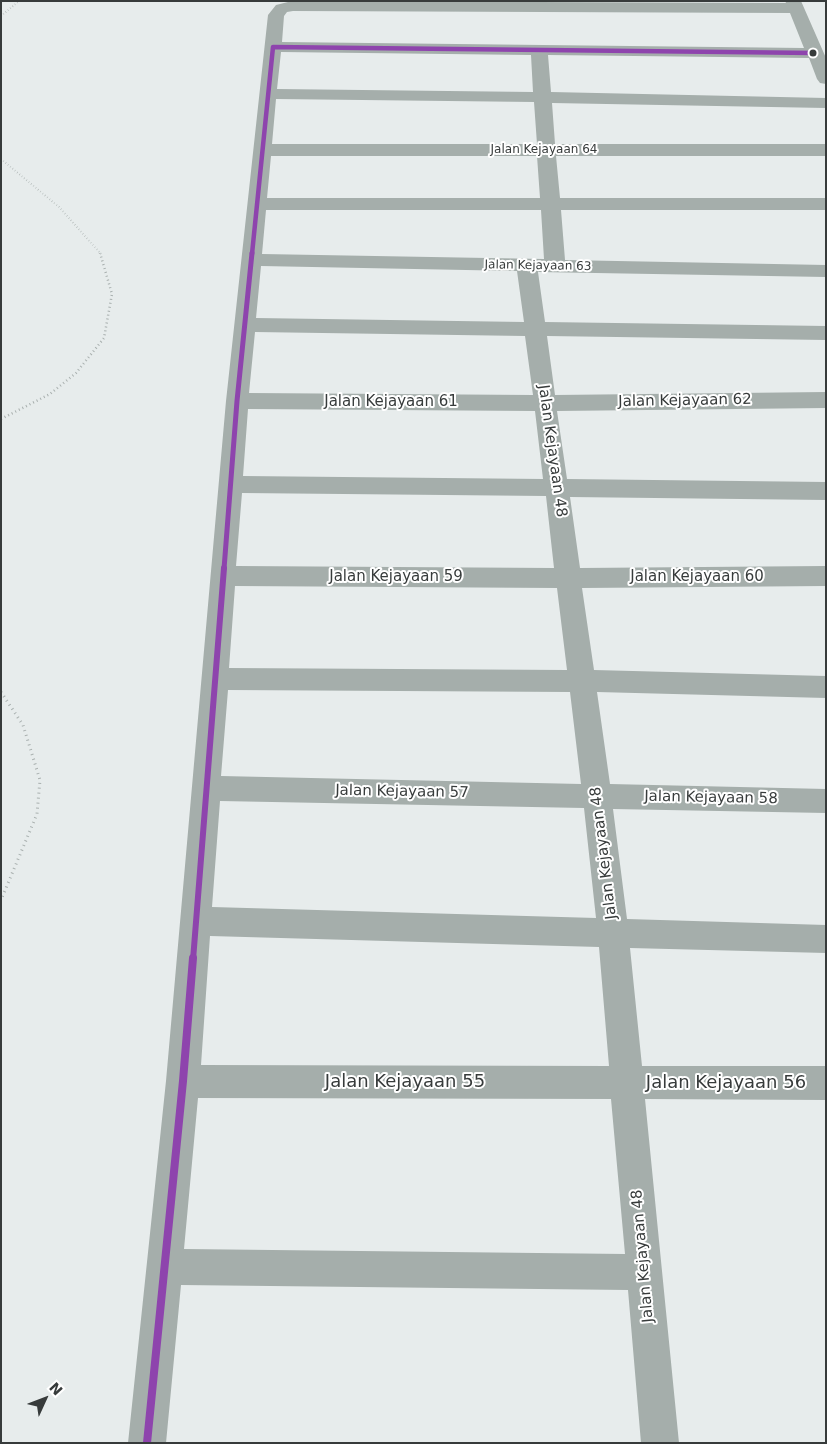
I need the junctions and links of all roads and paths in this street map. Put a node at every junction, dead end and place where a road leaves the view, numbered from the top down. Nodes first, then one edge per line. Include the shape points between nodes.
1 (19, 1) edge
2 (795, 5) edge
3 (531, 7) junction
4 (1, 16) edge
5 (533, 39) junction
6 (273, 47) junction
7 (815, 53) junction
8 (826, 79) edge
9 (268, 94) junction
10 (542, 97) junction
11 (826, 103) edge
12 (262, 150) junction
13 (546, 150) junction
14 (826, 150) edge
15 (1, 159) edge
16 (550, 203) junction
17 (257, 204) junction
18 (826, 204) edge
19 (251, 260) junction
20 (527, 266) junction
21 (555, 267) junction
22 (826, 271) edge
23 (244, 326) junction
24 (536, 330) junction
25 (826, 333) edge
26 (826, 400) edge
27 (236, 402) junction
28 (545, 403) junction
29 (1, 419) edge
30 (230, 484) junction
31 (557, 488) junction
32 (826, 491) edge
33 (223, 576) junction
34 (826, 576) edge
35 (569, 578) junction
36 (215, 679) junction
37 (582, 681) junction
38 (826, 687) edge
39 (1, 692) edge
40 (206, 788) junction
41 (597, 796) junction
42 (826, 801) edge
43 (1, 900) edge
44 (196, 921) junction
45 (613, 932) junction
46 (826, 939) edge
47 (183, 1080) junction
48 (627, 1083) junction
49 (826, 1083) edge
50 (166, 1267) junction
51 (644, 1272) junction
52 (147, 1443) edge
53 (660, 1443) edge

1 - 4 path
2 - 3 street
2 - 7 street
3 - 5 street
3 - 6 street via 293,6 282,8 276,14
5 - 6 street
5 - 7 street
5 - 10 street
6 - 9 street
7 - 8 street
9 - 10 street
9 - 12 street
10 - 11 street
10 - 13 street
12 - 13 street, Jalan Kejayaan 64
12 - 17 street
13 - 14 street, Jalan Kejayaan 64
13 - 16 street
15 - 29 path via 58,207 100,252 112,294 104,338 76,372 50,394
16 - 17 street
16 - 18 street
16 - 21 street
17 - 19 street
19 - 20 street, Jalan Kejayaan 63
19 - 23 street
20 - 21 street, Jalan Kejayaan 63
20 - 24 street, Jalan Kejayaan 48
21 - 22 street, Jalan Kejayaan 63
23 - 24 street
23 - 27 street
24 - 25 street
24 - 28 street, Jalan Kejayaan 48
26 - 28 street, Jalan Kejayaan 62
27 - 28 street, Jalan Kejayaan 61
27 - 30 street
28 - 31 street, Jalan Kejayaan 48
30 - 31 street
30 - 33 street
31 - 32 street
31 - 35 street, Jalan Kejayaan 48
33 - 35 street, Jalan Kejayaan 59
33 - 36 street
34 - 35 street, Jalan Kejayaan 60
35 - 37 street, Jalan Kejayaan 48
36 - 37 street
36 - 40 street
37 - 38 street
37 - 41 street, Jalan Kejayaan 48
39 - 43 path via 23,725 40,780 37,814
40 - 41 street, Jalan Kejayaan 57
40 - 44 street
41 - 42 street, Jalan Kejayaan 58
41 - 45 street, Jalan Kejayaan 48
44 - 45 street
44 - 47 street
45 - 46 street
45 - 48 street, Jalan Kejayaan 48
47 - 48 street, Jalan Kejayaan 55
47 - 50 street
48 - 49 street, Jalan Kejayaan 56
48 - 51 street, Jalan Kejayaan 48
50 - 51 street
50 - 52 street
51 - 53 street, Jalan Kejayaan 48

